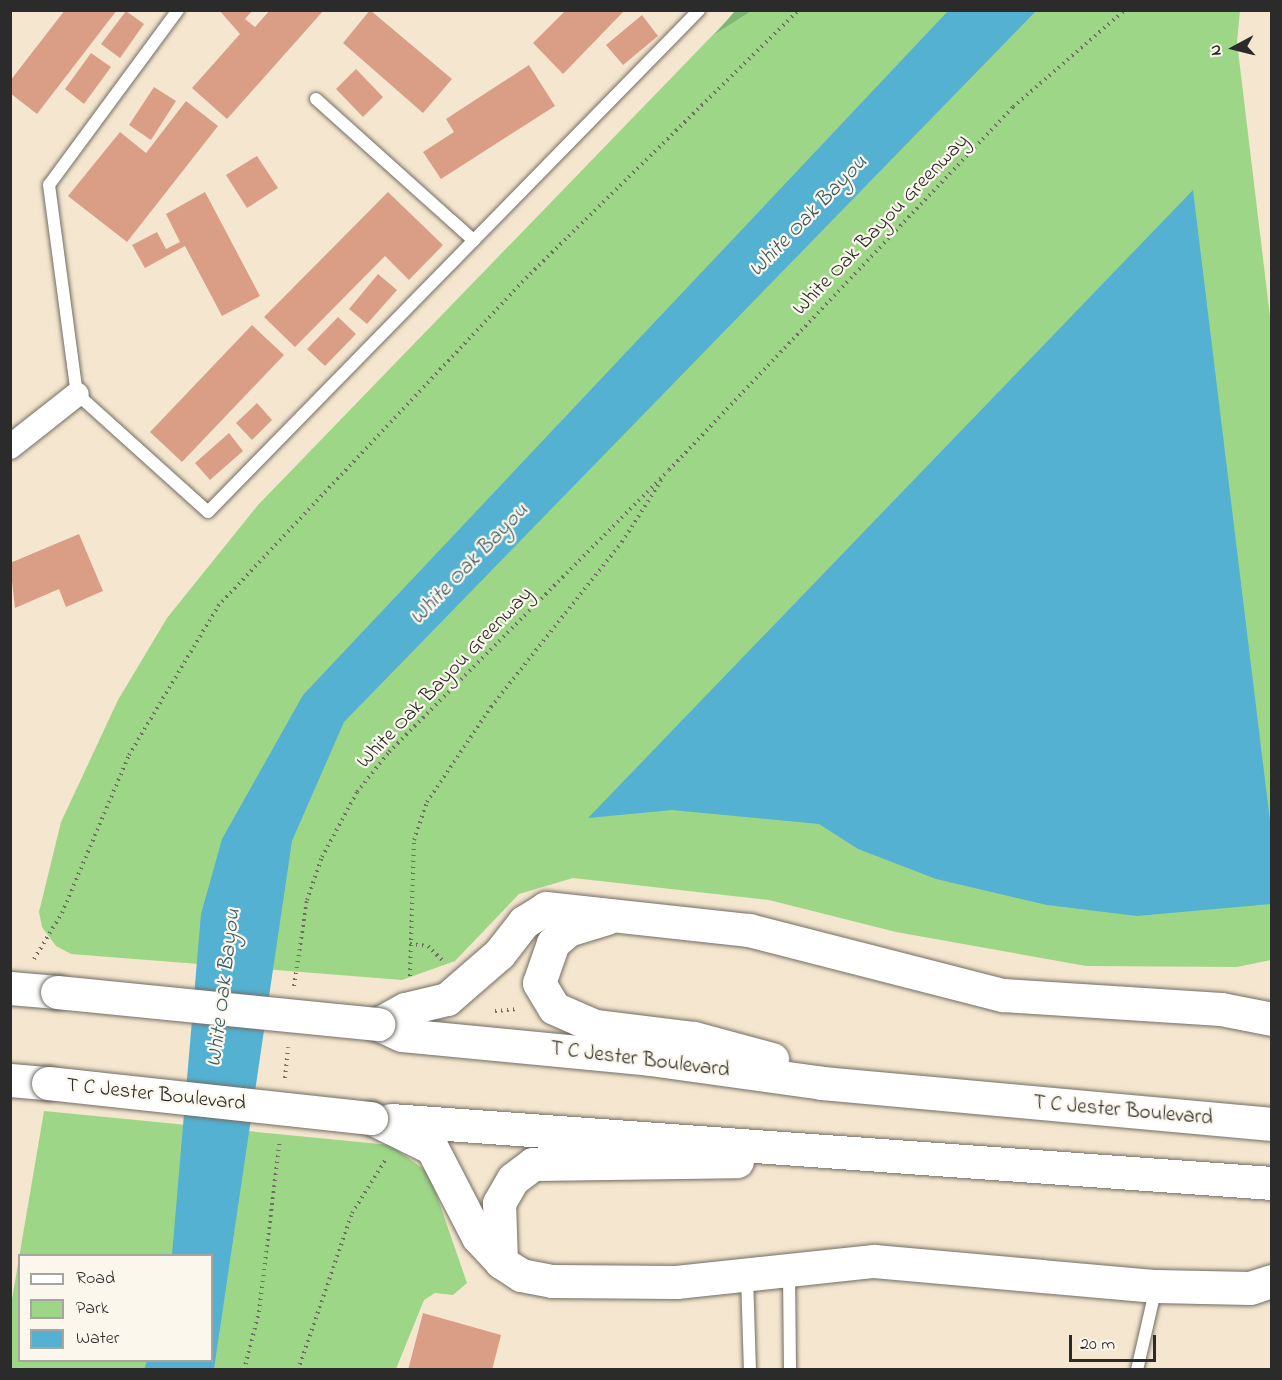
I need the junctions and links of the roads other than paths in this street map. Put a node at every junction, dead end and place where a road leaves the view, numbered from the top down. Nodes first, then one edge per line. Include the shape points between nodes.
1 (178, 10) edge
2 (699, 10) edge
3 (316, 99) dead end
4 (474, 241) junction
5 (77, 394) junction
6 (10, 447) edge
7 (626, 912) junction
8 (11, 988) edge
9 (1272, 1019) edge
10 (378, 1024) junction
11 (10, 1080) edge
12 (822, 1083) junction
13 (371, 1118) junction
14 (1272, 1124) edge
15 (838, 1152) junction
16 (1272, 1183) edge
17 (501, 1262) junction
18 (789, 1268) junction
19 (746, 1275) junction
20 (1272, 1281) edge
21 (1156, 1286) junction
22 (750, 1370) edge
23 (790, 1370) edge
24 (1137, 1370) edge

1 - 5 lane via 50,185
2 - 4 lane
3 - 4 lane
4 - 5 lane via 208,512
5 - 6 street
7 - 9 main road via 749,930 1003,994 1221,1010
7 - 10 main road via 546,908 524,922 499,954 447,999 405,1009
7 - 12 main road via 568,930 553,943 539,983 554,1008 595,1026 694,1038 762,1054
8 - 10 main road, T C Jester Boulevard, bridge
10 - 12 main road, T C Jester Boulevard via 402,1035 650,1059
11 - 13 main road, T C Jester Boulevard, bridge
12 - 14 main road, T C Jester Boulevard
13 - 15 main road, T C Jester Boulevard
13 - 17 main road via 432,1148 447,1168 478,1237
15 - 16 main road, T C Jester Boulevard
15 - 17 main road via 684,1165 533,1164 513,1179 500,1203
17 - 19 main road via 521,1275 552,1281 676,1282
18 - 19 main road
18 - 21 main road via 874,1261
18 - 23 lane
19 - 22 lane
20 - 21 main road via 1250,1288
21 - 24 lane

